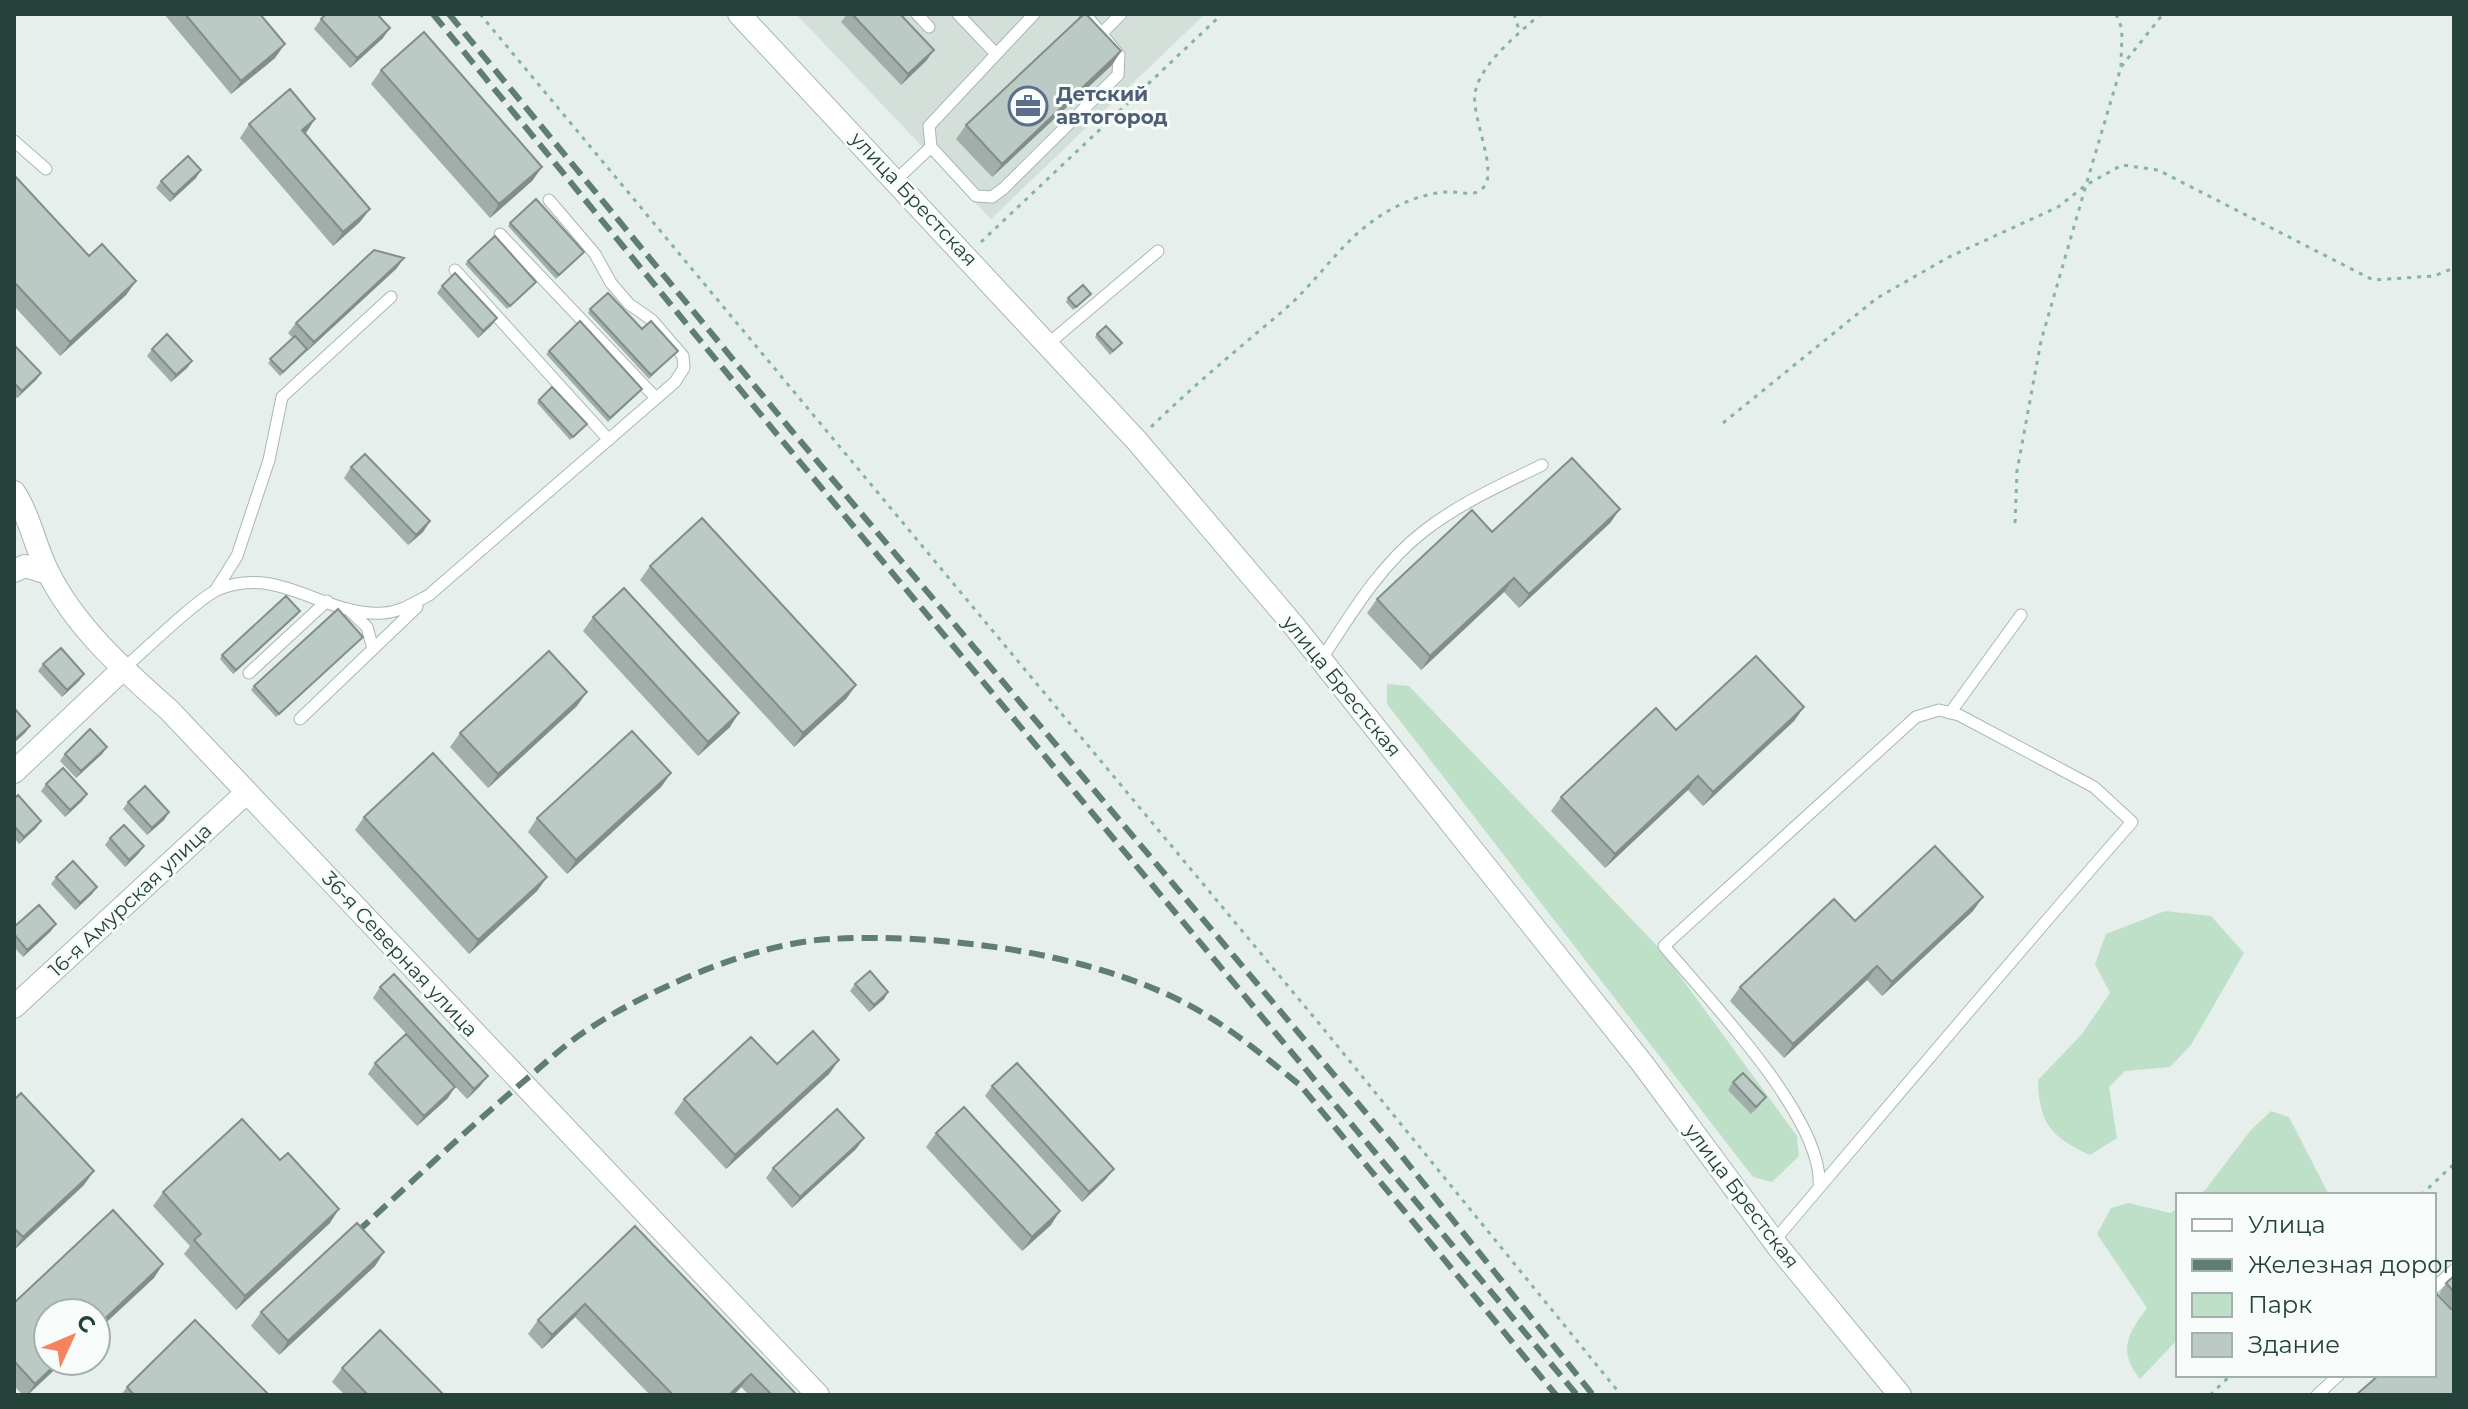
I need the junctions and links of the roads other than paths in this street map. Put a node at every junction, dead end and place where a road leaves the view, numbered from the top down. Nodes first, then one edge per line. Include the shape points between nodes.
1 (739, 14) edge
2 (958, 14) edge
3 (1034, 14) edge
4 (1085, 14) edge
5 (1121, 14) edge
6 (1103, 32) junction
7 (995, 53) junction
8 (14, 141) edge
9 (931, 147) junction
10 (46, 169) dead end
11 (896, 180) junction
12 (549, 200) dead end
13 (500, 234) dead end
14 (1158, 251) dead end
15 (455, 270) edge
16 (391, 297) dead end
17 (1048, 344) junction
18 (656, 398) junction
19 (609, 440) junction
20 (1542, 465) dead end
21 (14, 492) edge
22 (14, 571) edge
23 (48, 573) junction
24 (215, 591) junction
25 (429, 595) junction
26 (327, 601) junction
27 (348, 608) junction
28 (2021, 615) dead end
29 (373, 649) junction
30 (1321, 660) junction
31 (123, 669) junction
32 (249, 673) dead end
33 (1950, 713) junction
34 (300, 719) dead end
35 (14, 772) edge
36 (246, 793) junction
37 (14, 1007) edge
38 (1819, 1188) junction
39 (1774, 1241) junction
40 (2454, 1270) edge
41 (2436, 1286) edge
42 (2337, 1377) edge
43 (818, 1395) edge
44 (1900, 1395) edge
45 (2317, 1395) edge

1 - 11 street, улица Брестская
2 - 7 lane
3 - 7 lane
4 - 6 lane
5 - 6 lane
6 - 9 lane via 1119,55 1118,75 992,197 976,196
7 - 9 lane via 933,119
8 - 10 lane
9 - 11 lane
11 - 17 street, улица Брестская
12 - 18 lane via 629,304 652,320 683,356 684,368
13 - 18 lane
14 - 17 lane
15 - 19 lane
16 - 24 lane via 282,397 269,460 237,556
17 - 30 street, улица Брестская
18 - 19 lane
19 - 25 lane
20 - 30 lane via 1465,503 1422,532 1379,575
21 - 23 street, 36-я Северная улица
22 - 23 street via 25,566
23 - 31 street, 36-я Северная улица via 73,613
24 - 26 lane via 248,581 281,584
24 - 31 lane
25 - 27 lane via 382,613
25 - 29 lane
26 - 27 lane
26 - 32 lane
27 - 29 lane via 367,627
28 - 33 lane
29 - 34 lane
30 - 39 street, улица Брестская via 1642,1063
31 - 35 street
31 - 36 street, 36-я Северная улица
33 - 38 lane via 1939,710 1916,717 1664,946 1760,1060 1795,1112 1820,1176
33 - 38 lane via 2094,787 2132,822
36 - 37 street, 16-я Амурская улица
36 - 43 street, 36-я Северная улица
38 - 39 lane
39 - 44 street, улица Брестская
40 - 41 lane
42 - 45 lane

